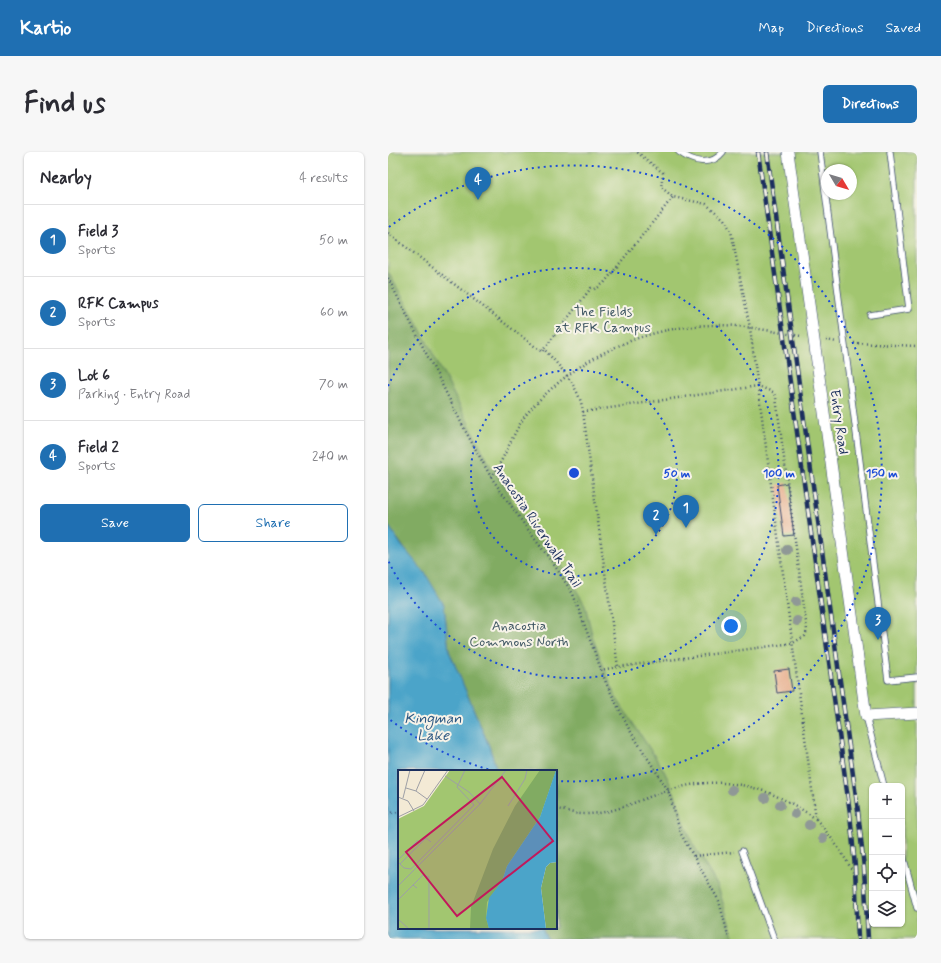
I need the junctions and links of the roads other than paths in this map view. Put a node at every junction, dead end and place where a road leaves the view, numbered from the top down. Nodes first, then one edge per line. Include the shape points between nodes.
1 (679, 152) edge
2 (723, 152) edge
3 (788, 152) edge
4 (820, 152) edge
5 (890, 152) edge
6 (870, 315) dead end
7 (917, 677) edge
8 (917, 713) edge
9 (866, 716) junction
10 (883, 783) edge
11 (742, 852) road end
12 (903, 855) edge
13 (917, 908) edge
14 (774, 939) edge

1 - 2 lane via 698,162 710,161
3 - 9 street, Entry Road
4 - 7 lane via 888,680
5 - 6 lane via 909,309
8 - 9 street
9 - 10 lane
11 - 14 lane
12 - 13 lane

